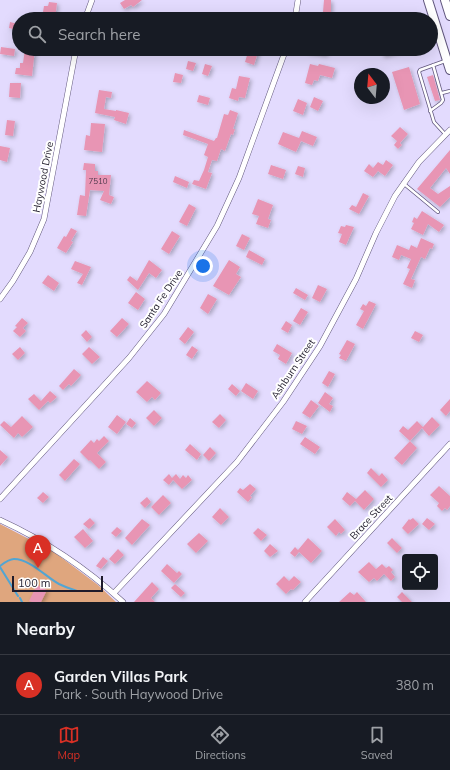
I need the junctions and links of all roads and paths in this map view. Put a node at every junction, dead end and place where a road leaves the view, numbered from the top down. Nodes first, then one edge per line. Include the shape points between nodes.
1 (92, 0) edge
2 (298, 0) edge
3 (428, 0) edge
4 (88, 12) edge
5 (296, 12) edge
6 (432, 12) edge
7 (438, 30) edge
8 (75, 56) edge
9 (283, 56) edge
10 (448, 59) edge
11 (433, 65) junction
12 (450, 70) edge
13 (450, 91) edge
14 (442, 93) junction
15 (430, 111) junction
16 (448, 132) edge
17 (403, 183) junction
18 (438, 212) dead end
19 (0, 299) edge
20 (450, 444) edge
21 (0, 499) edge
22 (0, 520) edge
23 (114, 593) junction
24 (124, 602) edge
25 (305, 602) edge

1 - 4 street
2 - 5 street
3 - 6 main road
7 - 10 main road
8 - 19 street, Haywood Drive via 44,219 30,252
9 - 21 street, Santa Fe Drive via 239,178 217,226 164,314 129,358
10 - 11 lane
10 - 12 main road
11 - 14 lane
11 - 15 lane via 419,72
13 - 14 lane
14 - 15 lane via 441,103
15 - 16 lane via 434,122
16 - 17 street, Ashburn Street
17 - 18 lane
17 - 23 street, Ashburn Street via 320,346 283,402 236,462
20 - 25 street, Brace Street
22 - 23 street via 25,531 62,553
23 - 24 street

